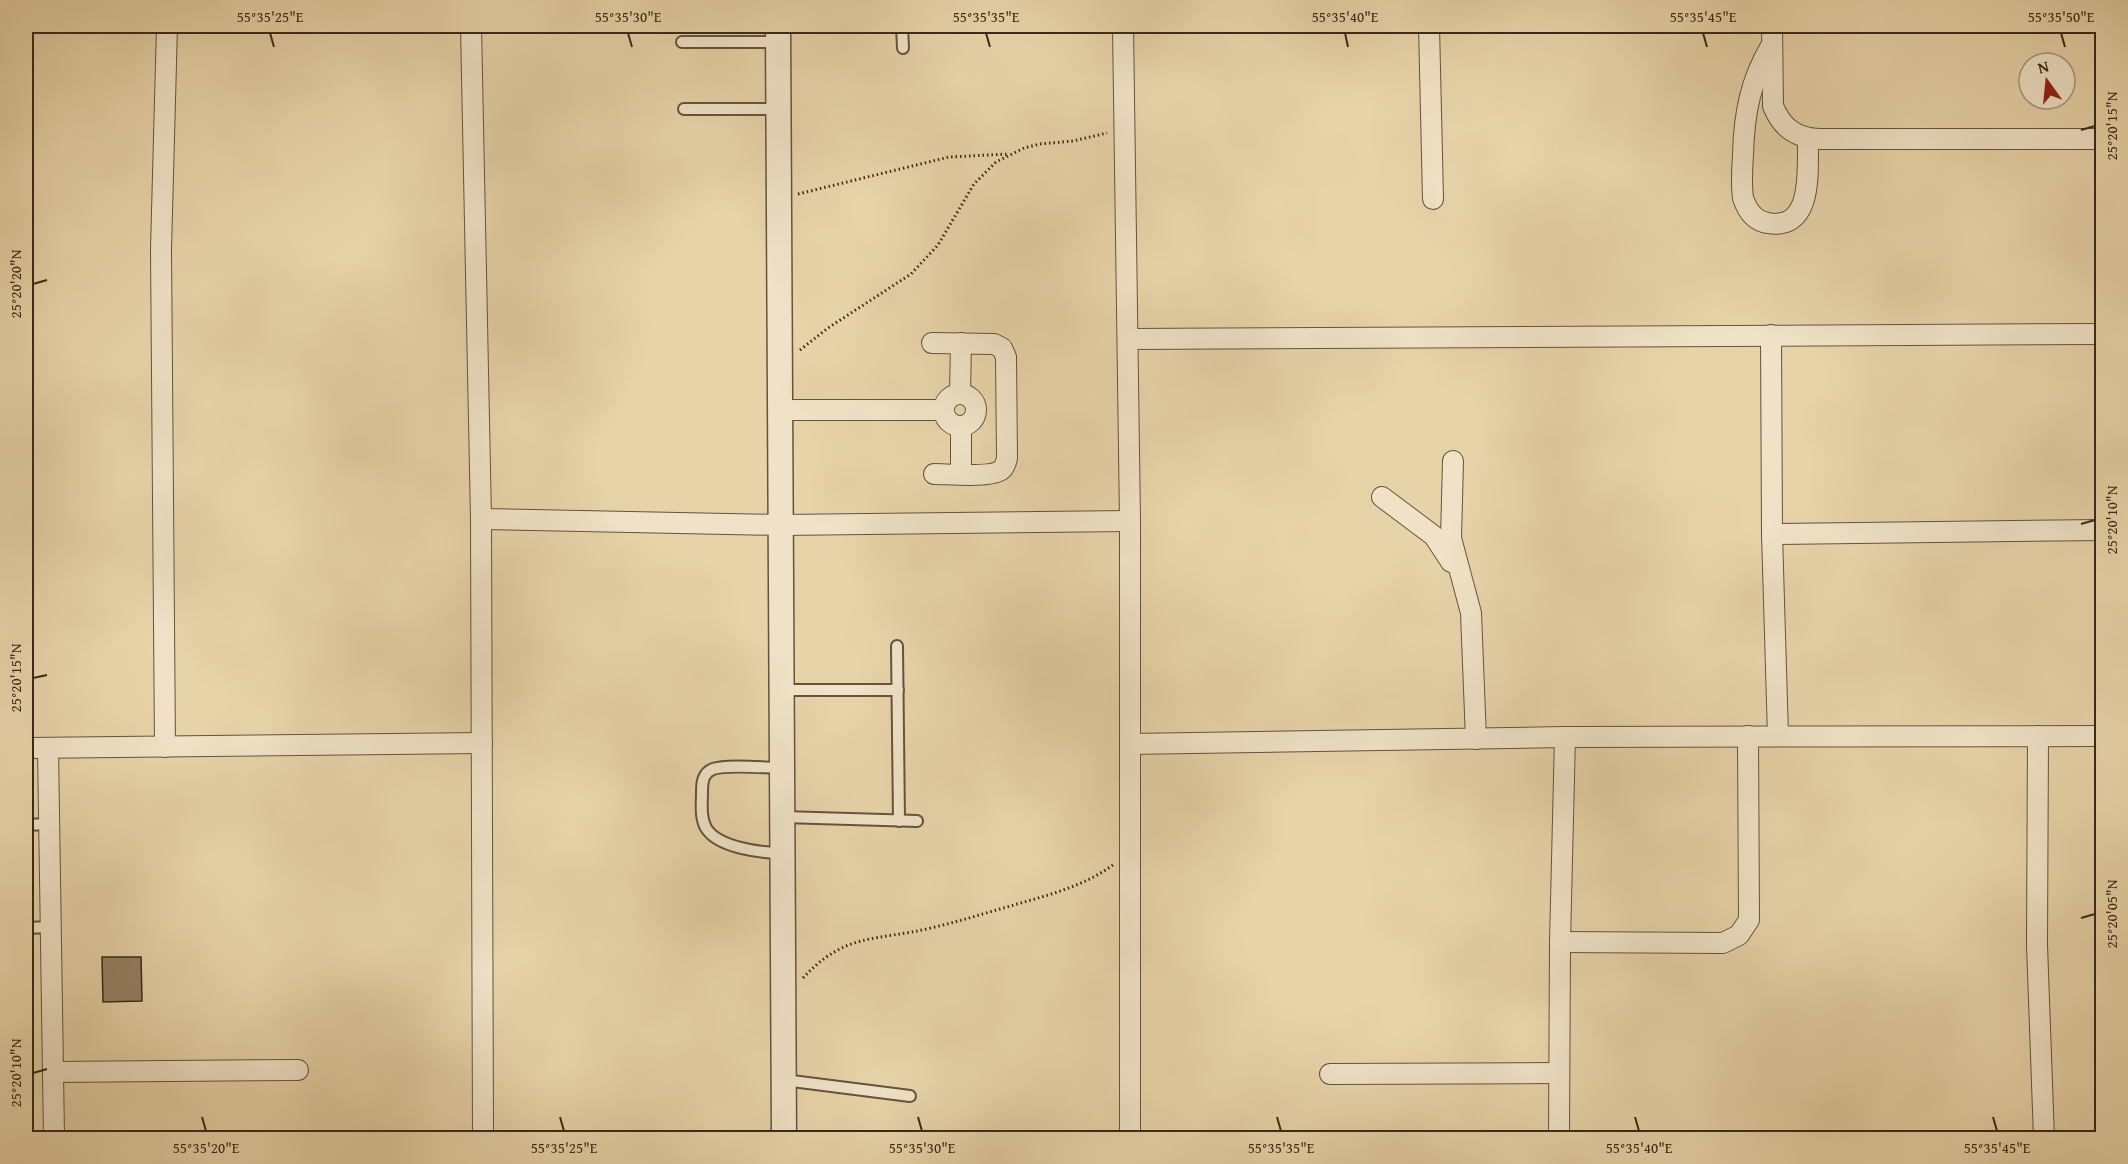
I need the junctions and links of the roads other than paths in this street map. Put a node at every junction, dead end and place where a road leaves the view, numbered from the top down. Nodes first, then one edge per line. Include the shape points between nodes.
1 (167, 26) edge
2 (471, 26) edge
3 (902, 26) edge
4 (1123, 26) edge
5 (1429, 26) edge
6 (778, 34) edge
7 (1772, 35) edge
8 (682, 42) dead end
9 (903, 48) dead end
10 (684, 109) dead end
11 (779, 109) junction
12 (1808, 138) junction
13 (2103, 139) edge
14 (1433, 200) dead end
15 (2103, 334) edge
16 (1771, 335) junction
17 (1129, 339) junction
18 (932, 343) dead end
19 (961, 343) junction
20 (960, 394) junction
21 (1006, 409) junction
22 (780, 410) junction
23 (944, 410) junction
24 (977, 410) junction
25 (960, 426) junction
26 (1453, 461) dead end
27 (934, 474) dead end
28 (962, 474) junction
29 (1382, 497) dead end
30 (481, 519) junction
31 (1130, 521) junction
32 (781, 525) junction
33 (2103, 530) edge
34 (1772, 534) junction
35 (1462, 580) junction
36 (897, 646) dead end
37 (782, 690) junction
38 (898, 690) junction
39 (1748, 736) junction
40 (1778, 736) junction
41 (2038, 736) junction
42 (2103, 736) edge
43 (1565, 737) junction
44 (1476, 739) junction
45 (482, 743) junction
46 (1130, 744) junction
47 (165, 747) junction
48 (26, 748) edge
49 (48, 748) junction
50 (782, 768) junction
51 (783, 817) junction
52 (899, 821) junction
53 (917, 821) dead end
54 (48, 824) junction
55 (26, 825) edge
56 (783, 853) junction
57 (51, 927) junction
58 (26, 928) edge
59 (1560, 942) junction
60 (298, 1070) dead end
61 (53, 1072) junction
62 (1558, 1073) junction
63 (1330, 1074) dead end
64 (784, 1080) junction
65 (910, 1096) dead end
66 (54, 1138) edge
67 (483, 1138) edge
68 (784, 1138) edge
69 (1130, 1138) edge
70 (1559, 1138) edge
71 (2044, 1138) edge

1 - 47 street via 161,249
2 - 30 street
3 - 9 lane
4 - 17 street
5 - 14 street
6 - 8 lane
6 - 11 street
7 - 12 street via 1773,106 1786,127
7 - 12 street via 1746,110 1742,186 1747,208 1754,217 1776,224 1788,221 1804,205
10 - 11 lane
11 - 22 street
12 - 13 street
15 - 16 street
16 - 17 street
16 - 34 street
17 - 31 street
18 - 19 street
19 - 20 street
19 - 21 street via 994,344 1004,352
20 - 23 street via 947,401
20 - 24 street via 973,400
21 - 24 street
21 - 28 street via 1004,468 995,473
22 - 23 street
22 - 32 street
23 - 25 street via 951,423
24 - 25 street via 970,423
25 - 28 street
26 - 35 street via 1451,538
27 - 28 street
29 - 35 street via 1434,536
30 - 32 street
30 - 45 street
31 - 32 street
31 - 46 street
32 - 37 street
33 - 34 street
34 - 40 street
35 - 44 street via 1472,631
36 - 38 lane
37 - 38 lane
37 - 50 street
38 - 52 lane
39 - 40 street
39 - 43 street
39 - 59 street via 1749,920 1739,935 1723,943
40 - 41 street
41 - 42 street
41 - 71 street via 2036,922
43 - 44 street
43 - 59 street
44 - 46 street
45 - 47 street
45 - 67 street
46 - 69 street
47 - 49 street
48 - 49 street
49 - 54 street
50 - 51 street
50 - 56 lane via 710,770 703,779 701,811 706,828 719,840 754,851
51 - 52 lane
51 - 56 street
52 - 53 lane
54 - 55 lane
54 - 57 street
56 - 64 street
57 - 58 lane
57 - 61 street
59 - 62 street
60 - 61 street
61 - 66 street
62 - 63 street
62 - 70 street
64 - 65 lane
64 - 68 street

